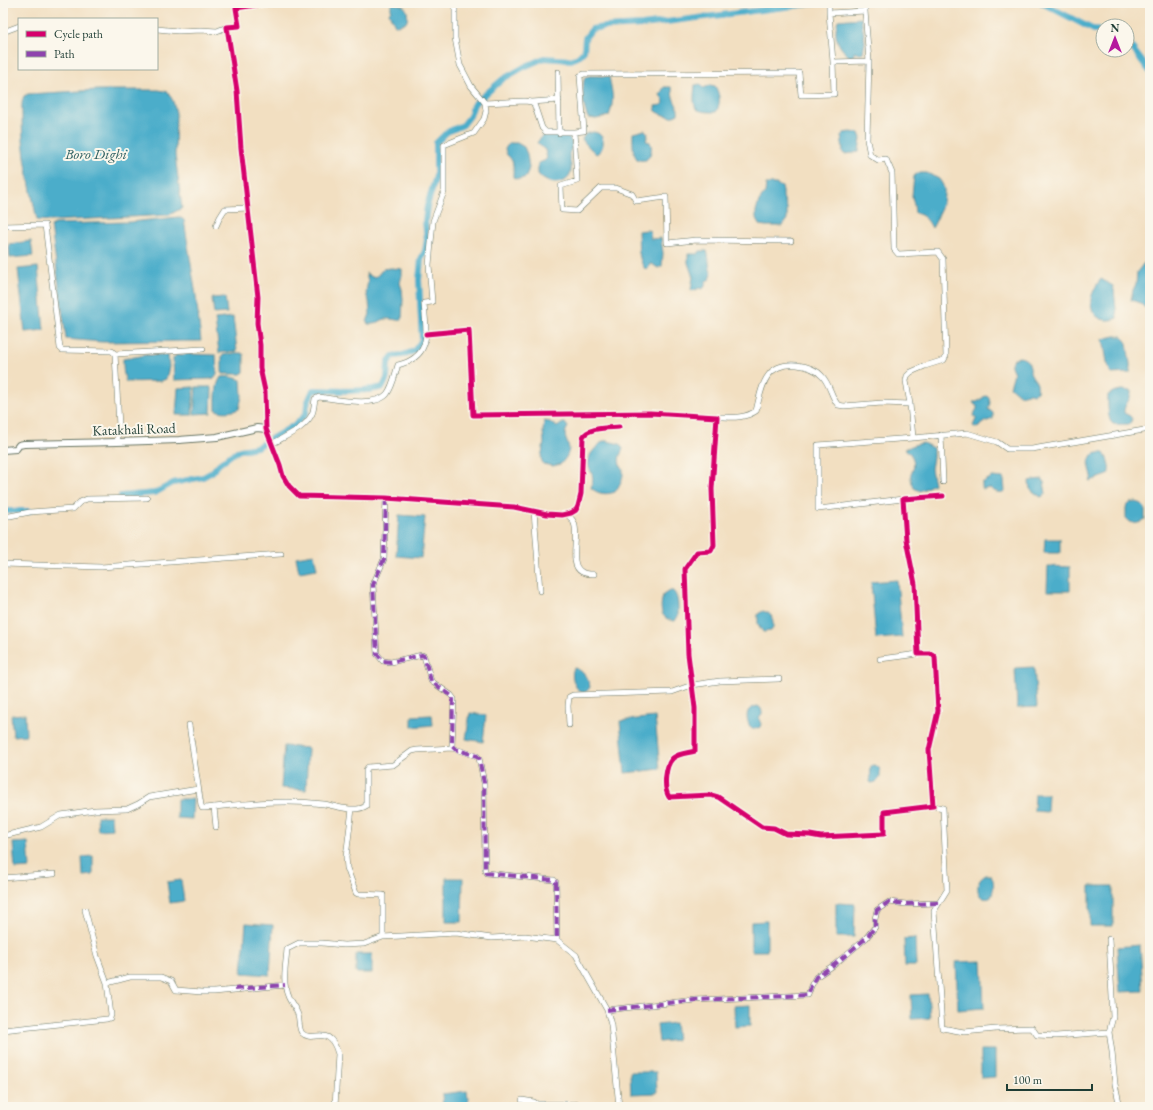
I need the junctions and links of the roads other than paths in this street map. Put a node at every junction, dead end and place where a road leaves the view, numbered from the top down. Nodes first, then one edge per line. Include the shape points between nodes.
1 (269, 3) edge
2 (455, 3) edge
3 (828, 3) edge
4 (865, 3) edge
5 (241, 5) edge
6 (865, 10) junction
7 (829, 13) junction
8 (18, 26) edge
9 (227, 27) junction
10 (158, 29) edge
11 (3, 32) edge
12 (869, 61) junction
13 (832, 62) junction
14 (558, 72) dead end
15 (559, 100) junction
16 (532, 102) junction
17 (485, 103) junction
18 (574, 132) junction
19 (559, 133) junction
20 (249, 208) junction
21 (3, 226) edge
22 (216, 226) dead end
23 (791, 241) dead end
24 (426, 334) junction
25 (203, 349) dead end
26 (115, 354) junction
27 (910, 404) junction
28 (717, 417) junction
29 (619, 427) dead end
30 (266, 429) junction
31 (1150, 429) edge
32 (941, 435) junction
33 (913, 438) junction
34 (117, 442) junction
35 (272, 444) junction
36 (3, 450) edge
37 (943, 482) dead end
38 (943, 496) dead end
39 (147, 498) dead end
40 (386, 498) junction
41 (903, 499) junction
42 (534, 511) junction
43 (566, 514) junction
44 (3, 516) edge
45 (281, 554) dead end
46 (3, 564) edge
47 (594, 574) dead end
48 (540, 590) dead end
49 (918, 654) junction
50 (880, 659) dead end
51 (779, 679) dead end
52 (692, 685) junction
53 (189, 725) dead end
54 (569, 725) dead end
55 (452, 748) junction
56 (198, 789) junction
57 (933, 806) junction
58 (214, 807) junction
59 (352, 809) junction
60 (216, 828) dead end
61 (3, 836) edge
62 (54, 874) dead end
63 (3, 878) edge
64 (939, 903) junction
65 (85, 910) dead end
66 (383, 937) junction
67 (1109, 939) dead end
68 (557, 940) junction
69 (107, 983) junction
70 (285, 985) junction
71 (607, 1010) junction
72 (3, 1030) edge
73 (1109, 1032) junction
74 (522, 1100) dead end
75 (617, 1106) edge
76 (335, 1107) edge
77 (610, 1107) edge
78 (1120, 1107) edge

1 - 5 street
2 - 17 street via 455,38 460,65 471,86
3 - 7 street
4 - 6 street
5 - 9 street via 236,8 239,26
6 - 7 street
6 - 12 street
7 - 13 street
8 - 11 street
9 - 10 street via 217,31
9 - 20 street via 237,91
12 - 13 street
12 - 27 street via 867,140 870,155 878,160 886,159 892,173 894,249 898,254 938,252 943,259 946,356 944,360 911,372 907,376
13 - 18 street via 834,94 800,95 800,73 584,74 580,76 584,131
14 - 15 street
15 - 16 street
15 - 19 street
16 - 17 street
16 - 19 street via 544,131
17 - 24 street via 484,118 474,133 444,145 444,192 433,221 429,265 432,302 424,303
18 - 19 street
18 - 23 street via 577,182 561,186 562,210 577,211 601,188 616,188 632,194 636,201 666,197 667,244 696,240
20 - 22 street via 225,209
20 - 30 street via 258,297 257,323
21 - 26 street via 45,225 60,348 112,351
24 - 28 street via 469,330 473,415 650,414
24 - 35 street via 420,354 409,362 398,365 391,387 382,398 363,402 319,397 315,399 313,413 308,421
25 - 26 street
26 - 34 street via 119,426
27 - 28 street via 838,406 822,376 803,366 787,364 777,367 770,373 761,390 756,411 750,415
27 - 33 street
28 - 52 street via 712,489 714,545 711,551 698,552 685,569 688,654
29 - 43 street via 590,430 585,433 581,494 576,510
30 - 34 street, Katakhali Road via 257,428 179,440
30 - 35 street
31 - 32 street via 1032,448 1007,448 998,442 968,433
32 - 33 street
32 - 37 street
33 - 41 street via 818,445 818,509
34 - 36 street, Katakhali Road via 24,444 16,449
35 - 40 street via 283,476 299,496
38 - 41 street
39 - 44 street via 87,499 73,509
40 - 42 street via 514,507
40 - 55 street via 384,559 372,585 377,654 383,661 390,662 424,656 431,681 454,699
41 - 49 street via 906,540 915,584
42 - 43 street
42 - 48 street
43 - 47 street via 574,521 576,531 576,566 582,572
45 - 46 street via 101,568
49 - 50 street
49 - 57 street via 932,654 935,657 938,711 929,750
51 - 52 street via 720,681
52 - 54 street via 672,692 573,695 569,697
52 - 57 street via 695,751 672,759 666,780 666,793 669,797 711,795 718,797 762,827 774,828 786,834 821,837 884,834 884,812
53 - 56 street
55 - 59 street via 415,750 394,765 368,767 366,806
55 - 68 street via 475,754 479,758 484,783 485,872 554,880
56 - 58 street via 202,808
56 - 61 street via 149,797 127,809 61,815 41,827
57 - 64 street via 943,808 947,890
58 - 59 street via 292,802
58 - 60 street
59 - 66 street via 347,868 356,893 383,895
62 - 63 street
64 - 71 street via 889,902 877,910 874,926 866,938 816,977 808,996 695,1000
64 - 73 street via 934,911 942,1028 964,1032 1032,1028 1037,1035 1056,1036
65 - 69 street
66 - 68 street via 456,933 492,938 525,936
66 - 70 street via 364,944 299,943 287,949
67 - 73 street via 1113,1017
68 - 71 street via 576,955
69 - 70 street via 130,977 161,977 171,981 176,990 202,992
69 - 72 street via 110,1018
70 - 76 street via 298,1013 302,1033 308,1036 324,1035 336,1048 338,1054
71 - 75 street via 611,1024
73 - 78 street
74 - 77 street via 537,1104

